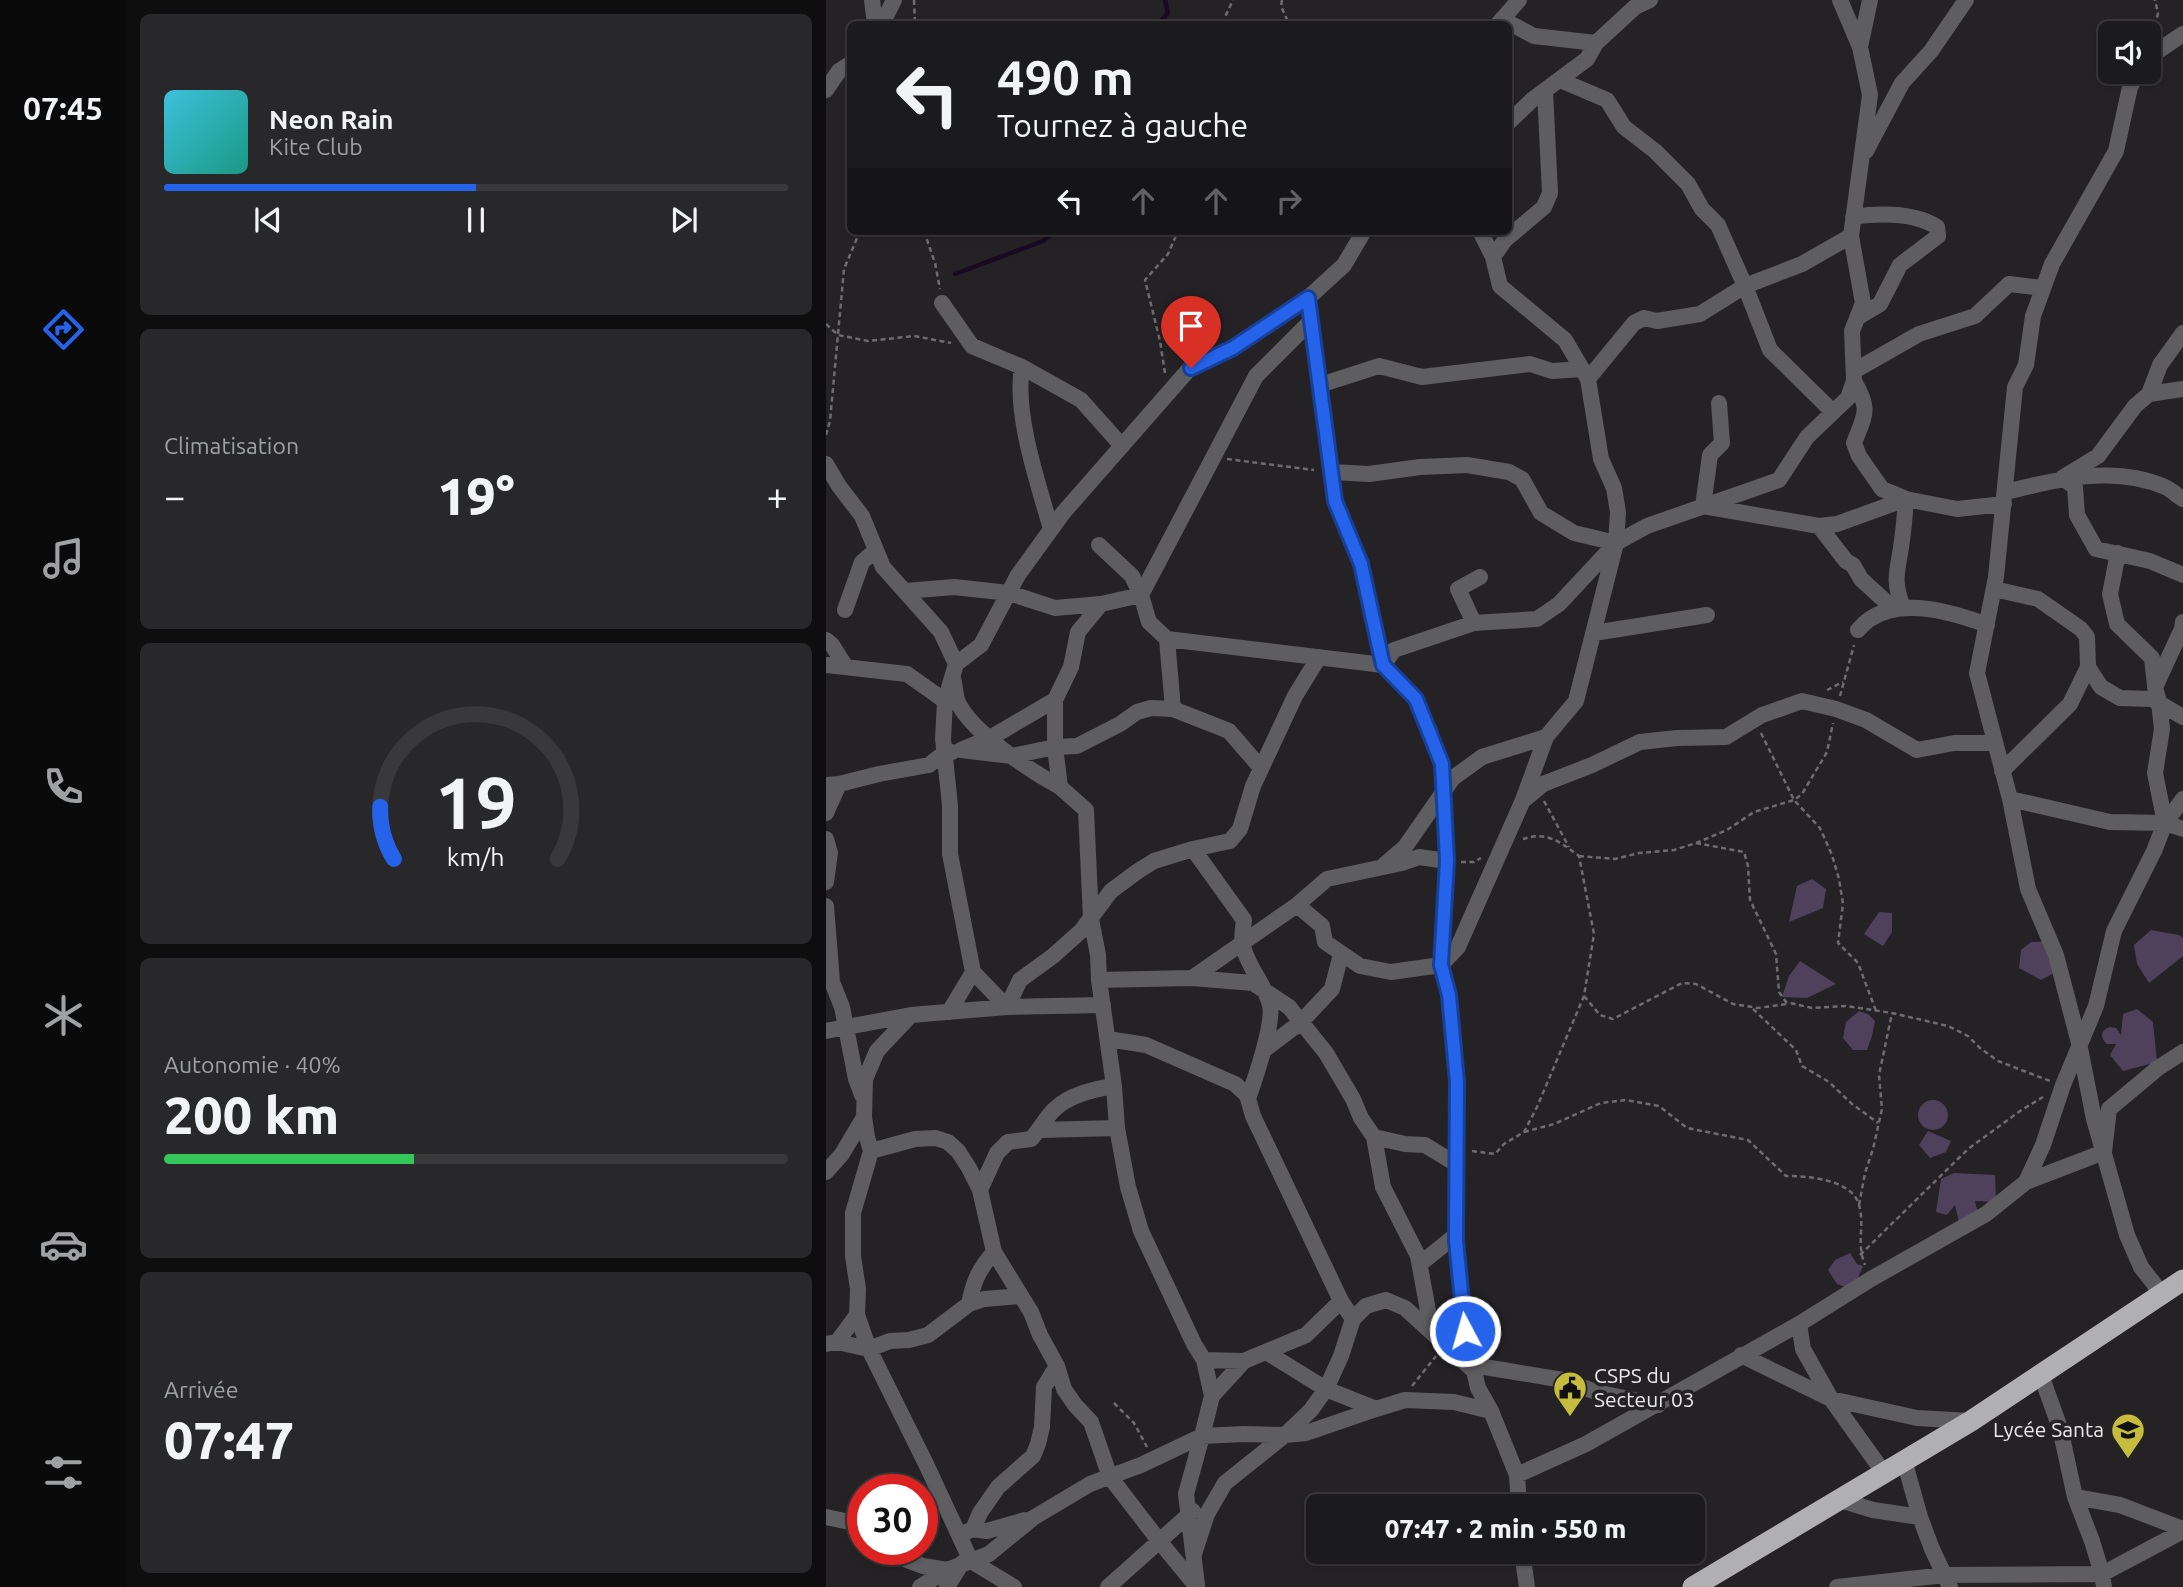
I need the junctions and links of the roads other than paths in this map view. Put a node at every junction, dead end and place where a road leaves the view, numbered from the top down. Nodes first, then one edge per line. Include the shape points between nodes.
1 (872, 0) edge
2 (894, 0) edge
3 (1519, 0) edge
4 (1650, 0) edge
5 (1840, 0) edge
6 (1870, 0) edge
7 (1966, 0) edge
8 (874, 21) edge
9 (884, 21) edge
10 (1501, 21) edge
11 (1512, 27) edge
12 (2183, 34) edge
13 (1596, 43) junction
14 (1860, 47) junction
15 (2161, 49) edge
16 (847, 66) edge
17 (1560, 80) junction
18 (2132, 84) edge
19 (826, 90) edge
20 (1545, 91) junction
21 (1512, 120) edge
22 (1861, 160) junction
23 (1853, 217) junction
24 (1512, 234) edge
25 (1362, 235) edge
26 (1482, 235) edge
27 (1511, 235) edge
28 (1851, 236) junction
29 (1493, 257) junction
30 (1745, 286) junction
31 (2043, 288) junction
32 (1308, 298) junction
33 (942, 303) road end
34 (1858, 317) junction
35 (1311, 321) junction
36 (2183, 333) edge
37 (1022, 367) junction
38 (1585, 374) junction
39 (1854, 376) junction
40 (1320, 385) junction
41 (2183, 389) edge
42 (2149, 394) junction
43 (1719, 403) dead end
44 (1833, 412) junction
45 (1122, 446) junction
46 (826, 464) edge
47 (1332, 472) junction
48 (2062, 478) junction
49 (2005, 498) junction
50 (1906, 499) junction
51 (2183, 499) edge
52 (1703, 506) junction
53 (1819, 526) junction
54 (1051, 529) junction
55 (1616, 543) junction
56 (1099, 545) dead end
57 (876, 550) junction
58 (2118, 553) junction
59 (2183, 575) edge
60 (1480, 577) dead end
61 (1994, 589) junction
62 (905, 591) junction
63 (1009, 593) junction
64 (1141, 595) junction
65 (1101, 604) junction
66 (1903, 607) junction
67 (845, 610) dead end
68 (1707, 615) dead end
69 (2183, 622) edge
70 (1474, 624) junction
71 (1987, 625) junction
72 (1858, 630) road end
73 (1594, 633) junction
74 (1167, 639) junction
75 (826, 640) edge
76 (1320, 657) junction
77 (826, 665) edge
78 (1383, 665) junction
79 (846, 667) junction
80 (2088, 667) junction
81 (954, 669) junction
82 (2157, 695) junction
83 (1055, 700) junction
84 (944, 701) junction
85 (1173, 709) junction
86 (2183, 717) edge
87 (1546, 737) junction
88 (990, 738) junction
89 (1995, 743) junction
90 (1055, 747) junction
91 (961, 750) junction
92 (944, 754) junction
93 (1012, 756) junction
94 (1261, 768) junction
95 (2002, 771) junction
96 (832, 784) edge
97 (1060, 787) junction
98 (1443, 791) junction
99 (2010, 799) junction
100 (2183, 799) edge
101 (1523, 800) junction
102 (826, 813) edge
103 (2165, 823) junction
104 (2183, 829) edge
105 (826, 839) edge
106 (1193, 849) junction
107 (1447, 861) junction
108 (1382, 867) junction
109 (826, 882) edge
110 (1297, 905) junction
111 (826, 906) edge
112 (1091, 919) junction
113 (1242, 945) junction
114 (1341, 954) junction
115 (1441, 965) junction
116 (973, 972) junction
117 (1192, 978) junction
118 (1099, 980) junction
119 (1267, 994) junction
120 (1103, 1005) junction
121 (1007, 1007) junction
122 (949, 1012) junction
123 (911, 1015) junction
124 (1301, 1022) junction
125 (847, 1028) junction
126 (826, 1031) edge
127 (1108, 1039) junction
128 (2079, 1043) junction
129 (1264, 1050) junction
130 (2183, 1052) edge
131 (1114, 1086) junction
132 (1248, 1100) junction
133 (864, 1110) junction
134 (1117, 1128) junction
135 (1040, 1130) junction
136 (1374, 1137) junction
137 (871, 1151) junction
138 (2104, 1152) junction
139 (1456, 1156) junction
140 (826, 1172) edge
141 (2026, 1182) junction
142 (980, 1190) junction
143 (1456, 1235) junction
144 (994, 1252) junction
145 (1420, 1264) junction
146 (2183, 1280) edge
147 (2162, 1294) junction
148 (1020, 1296) junction
149 (1341, 1301) junction
150 (969, 1304) junction
151 (857, 1314) junction
152 (1353, 1319) junction
153 (1799, 1324) junction
154 (1435, 1333) junction
155 (831, 1343) edge
156 (869, 1349) junction
157 (1266, 1352) junction
158 (1741, 1355) junction
159 (1204, 1360) junction
160 (1244, 1361) junction
161 (1057, 1366) junction
162 (1473, 1368) junction
163 (2041, 1375) junction
164 (1326, 1389) junction
165 (1212, 1396) junction
166 (1831, 1399) junction
167 (1658, 1405) junction
168 (1376, 1409) junction
169 (1491, 1411) junction
170 (1971, 1421) junction
171 (1202, 1436) junction
172 (1285, 1436) junction
173 (1904, 1460) junction
174 (1131, 1469) junction
175 (1884, 1473) junction
176 (1517, 1475) junction
177 (1110, 1477) junction
178 (1225, 1483) junction
179 (1518, 1494) edge
180 (2075, 1497) junction
181 (1126, 1498) junction
182 (1840, 1500) junction
183 (1188, 1516) junction
184 (826, 1517) edge
185 (1920, 1517) junction
186 (1033, 1518) junction
187 (847, 1521) edge
188 (973, 1529) junction
189 (2183, 1530) edge
190 (957, 1535) junction
191 (1160, 1542) junction
192 (1193, 1559) junction
193 (1524, 1564) edge
194 (920, 1565) edge
195 (960, 1565) junction
196 (1947, 1581) edge
197 (2103, 1581) edge
198 (920, 1587) edge
199 (947, 1587) edge
200 (1014, 1587) edge
201 (1108, 1587) edge
202 (1198, 1587) edge
203 (1527, 1587) edge
204 (1693, 1587) edge
205 (1837, 1587) edge

1 - 8 street
2 - 9 street
3 - 10 street
4 - 13 street
5 - 14 street
6 - 14 street
7 - 22 street via 1902,83
11 - 13 street via 1534,36
12 - 15 street
13 - 17 street via 1587,59
14 - 22 street via 1870,95
16 - 19 street
17 - 20 street
17 - 30 street via 1607,100 1624,127 1688,184 1718,225
18 - 31 street via 2116,152
20 - 21 street
20 - 24 street via 1550,192 1544,206
22 - 23 street
23 - 28 street
23 - 34 street via 1877,214 1924,219 1937,227 1938,236 1900,264 1880,304
25 - 32 street via 1344,265
26 - 29 street
27 - 29 street
28 - 30 street via 1802,264
28 - 34 street via 1863,303
29 - 38 street via 1500,286 1565,340
30 - 38 street via 1700,314 1657,321 1644,318 1634,323
30 - 44 street via 1770,350
31 - 39 street via 2009,284 1975,316 1919,334
31 - 49 street via 2033,316 2026,365 2015,387
32 - 35 street
32 - 45 street via 1233,348 1191,368
33 - 37 street via 972,346
34 - 39 street via 1852,331
35 - 40 street
35 - 64 street via 1256,376
36 - 42 street via 2160,365
37 - 45 street via 1081,400
37 - 54 street via 1019,383 1028,447
38 - 40 street via 1530,364 1422,377 1379,366
38 - 55 street via 1601,458 1614,488
39 - 44 street via 1848,398
39 - 50 street via 1866,400 1854,443 1859,456 1882,489
40 - 47 street
41 - 42 street
42 - 48 street via 2098,456
43 - 52 street via 1722,443 1710,455
44 - 52 street via 1807,436 1779,480
45 - 54 street
46 - 57 street via 862,516
47 - 55 street via 1369,474 1467,466 1509,472 1522,479 1541,513 1574,533
47 - 78 street via 1335,501 1361,564
48 - 49 street
48 - 51 street via 2130,477 2167,488
48 - 58 street via 2075,487 2077,515 2096,549
49 - 50 street via 1957,509
49 - 61 street
50 - 53 street via 1838,524
50 - 66 street via 1896,566 1896,589
52 - 53 street
52 - 55 street via 1647,526
53 - 66 street via 1861,579 1886,602
54 - 63 street
55 - 70 street via 1559,604 1537,620
55 - 73 street
56 - 64 street via 1132,576
57 - 62 street via 883,567
57 - 67 street via 862,562
58 - 59 street
58 - 82 street via 2110,594 2117,624 2152,658
60 - 70 street via 1458,589
61 - 71 street
61 - 80 street via 2038,599 2081,629 2087,637
62 - 63 street via 954,587
62 - 81 street via 941,632
63 - 65 street via 1055,608
63 - 81 street via 981,645
64 - 65 street
64 - 74 street via 1149,622
65 - 83 street via 1078,632 1071,667
66 - 71 street via 1957,614
66 - 72 street via 1870,618
68 - 73 street
69 - 82 street
70 - 78 street via 1394,650
71 - 89 street via 1978,673
73 - 87 street via 1576,701
74 - 76 street
74 - 85 street
75 - 79 street
76 - 78 street
76 - 94 street via 1295,696
77 - 79 street
78 - 98 street via 1416,699 1442,764
79 - 84 street via 907,674
80 - 82 street via 2101,687 2120,698 2152,699
80 - 95 street via 2070,704
81 - 84 street
81 - 88 street via 957,699
82 - 86 street
82 - 103 street via 2162,729 2155,773
83 - 88 street
83 - 90 street
84 - 92 street
85 - 90 street via 1137,712 1077,746
85 - 94 street via 1229,731
87 - 98 street via 1482,757
87 - 101 street
88 - 91 street
88 - 93 street
89 - 95 street
89 - 101 street via 1954,743 1917,750 1866,720 1802,701 1726,737 1640,742 1543,785
90 - 93 street
90 - 97 street
91 - 92 street
91 - 93 street
92 - 96 street via 929,765
92 - 116 street via 950,855
93 - 97 street
94 - 106 street via 1240,829 1230,841
95 - 99 street
96 - 102 street
97 - 112 street via 1086,810
98 - 107 street
98 - 108 street via 1405,846
99 - 103 street via 2110,822
99 - 128 street via 2028,889 2056,955
100 - 103 street
101 - 115 street via 1458,947
103 - 104 street
103 - 128 street via 2114,930 2096,1006
105 - 109 street via 831,853
106 - 112 street via 1138,871 1111,891
106 - 113 street via 1244,920
107 - 108 street via 1419,857
107 - 115 street
108 - 110 street via 1327,879
110 - 113 street
110 - 114 street via 1322,926 1325,942
111 - 125 street via 832,982
112 - 118 street
112 - 121 street via 1020,980
113 - 117 street
113 - 119 street
114 - 115 street via 1360,966 1391,972
114 - 124 street via 1332,989
115 - 139 street via 1449,995 1457,1082
116 - 121 street
116 - 122 street
117 - 118 street
117 - 119 street via 1252,983
118 - 120 street
119 - 124 street via 1289,1007
119 - 129 street via 1271,1009
120 - 121 street
120 - 127 street
121 - 122 street
122 - 123 street
123 - 125 street
123 - 133 street via 877,1051 865,1079
124 - 129 street
124 - 136 street via 1326,1053
125 - 126 street
125 - 133 street
127 - 131 street
127 - 132 street via 1146,1045 1191,1063 1235,1084
128 - 138 street
128 - 141 street
129 - 132 street
130 - 138 street via 2109,1109
131 - 134 street
131 - 135 street via 1070,1099 1055,1108
132 - 149 street
133 - 137 street
133 - 140 street via 842,1154
134 - 135 street
134 - 159 street via 1141,1231
135 - 142 street via 1031,1139 1008,1142 997,1153
136 - 139 street via 1425,1145
136 - 145 street via 1383,1187
137 - 142 street via 915,1139 948,1142
137 - 151 street via 853,1213
138 - 141 street
138 - 147 street via 2127,1235 2141,1267
139 - 143 street
141 - 153 street via 1986,1214
142 - 144 street
143 - 145 street
143 - 162 street
144 - 148 street
144 - 150 street via 972,1284
145 - 154 street
146 - 147 highway
147 - 163 highway
148 - 150 street
148 - 161 street
149 - 152 street
149 - 157 street via 1306,1335
150 - 156 street via 928,1335
151 - 155 street
151 - 156 street
152 - 154 street via 1366,1306 1386,1300 1405,1308
152 - 164 street
153 - 158 street
153 - 166 street via 1803,1349
154 - 162 street
155 - 156 street
156 - 190 street
157 - 160 street
157 - 164 street
158 - 166 street
158 - 167 street
159 - 160 street
159 - 165 street
160 - 165 street
161 - 177 street via 1064,1389 1091,1422
161 - 188 street via 1044,1387 1042,1427 1033,1456 998,1488
162 - 167 street via 1563,1380
162 - 169 street
163 - 170 highway
163 - 180 street via 2060,1428
164 - 168 street
164 - 172 street
165 - 171 street
166 - 170 street via 1917,1418
166 - 175 street
167 - 176 street
168 - 169 street via 1405,1400 1454,1402
168 - 172 street
169 - 176 street
170 - 173 highway
171 - 172 street
171 - 174 street
171 - 183 street via 1186,1494
172 - 178 street
173 - 175 highway
173 - 185 street
174 - 177 street
174 - 181 street
175 - 182 highway
176 - 179 street
177 - 181 street
177 - 186 street
178 - 183 street
178 - 192 street via 1207,1514
180 - 189 street via 2120,1505
180 - 197 street
181 - 191 street
182 - 185 street
182 - 204 highway
183 - 191 street
183 - 192 street
184 - 187 street
185 - 196 street
186 - 188 street via 987,1531
186 - 195 street via 989,1554
188 - 190 street
189 - 197 street
190 - 195 street
191 - 201 street
191 - 202 street
192 - 202 street
193 - 203 street
194 - 195 street
195 - 198 street
195 - 199 street
195 - 200 street
196 - 197 street
196 - 205 street

